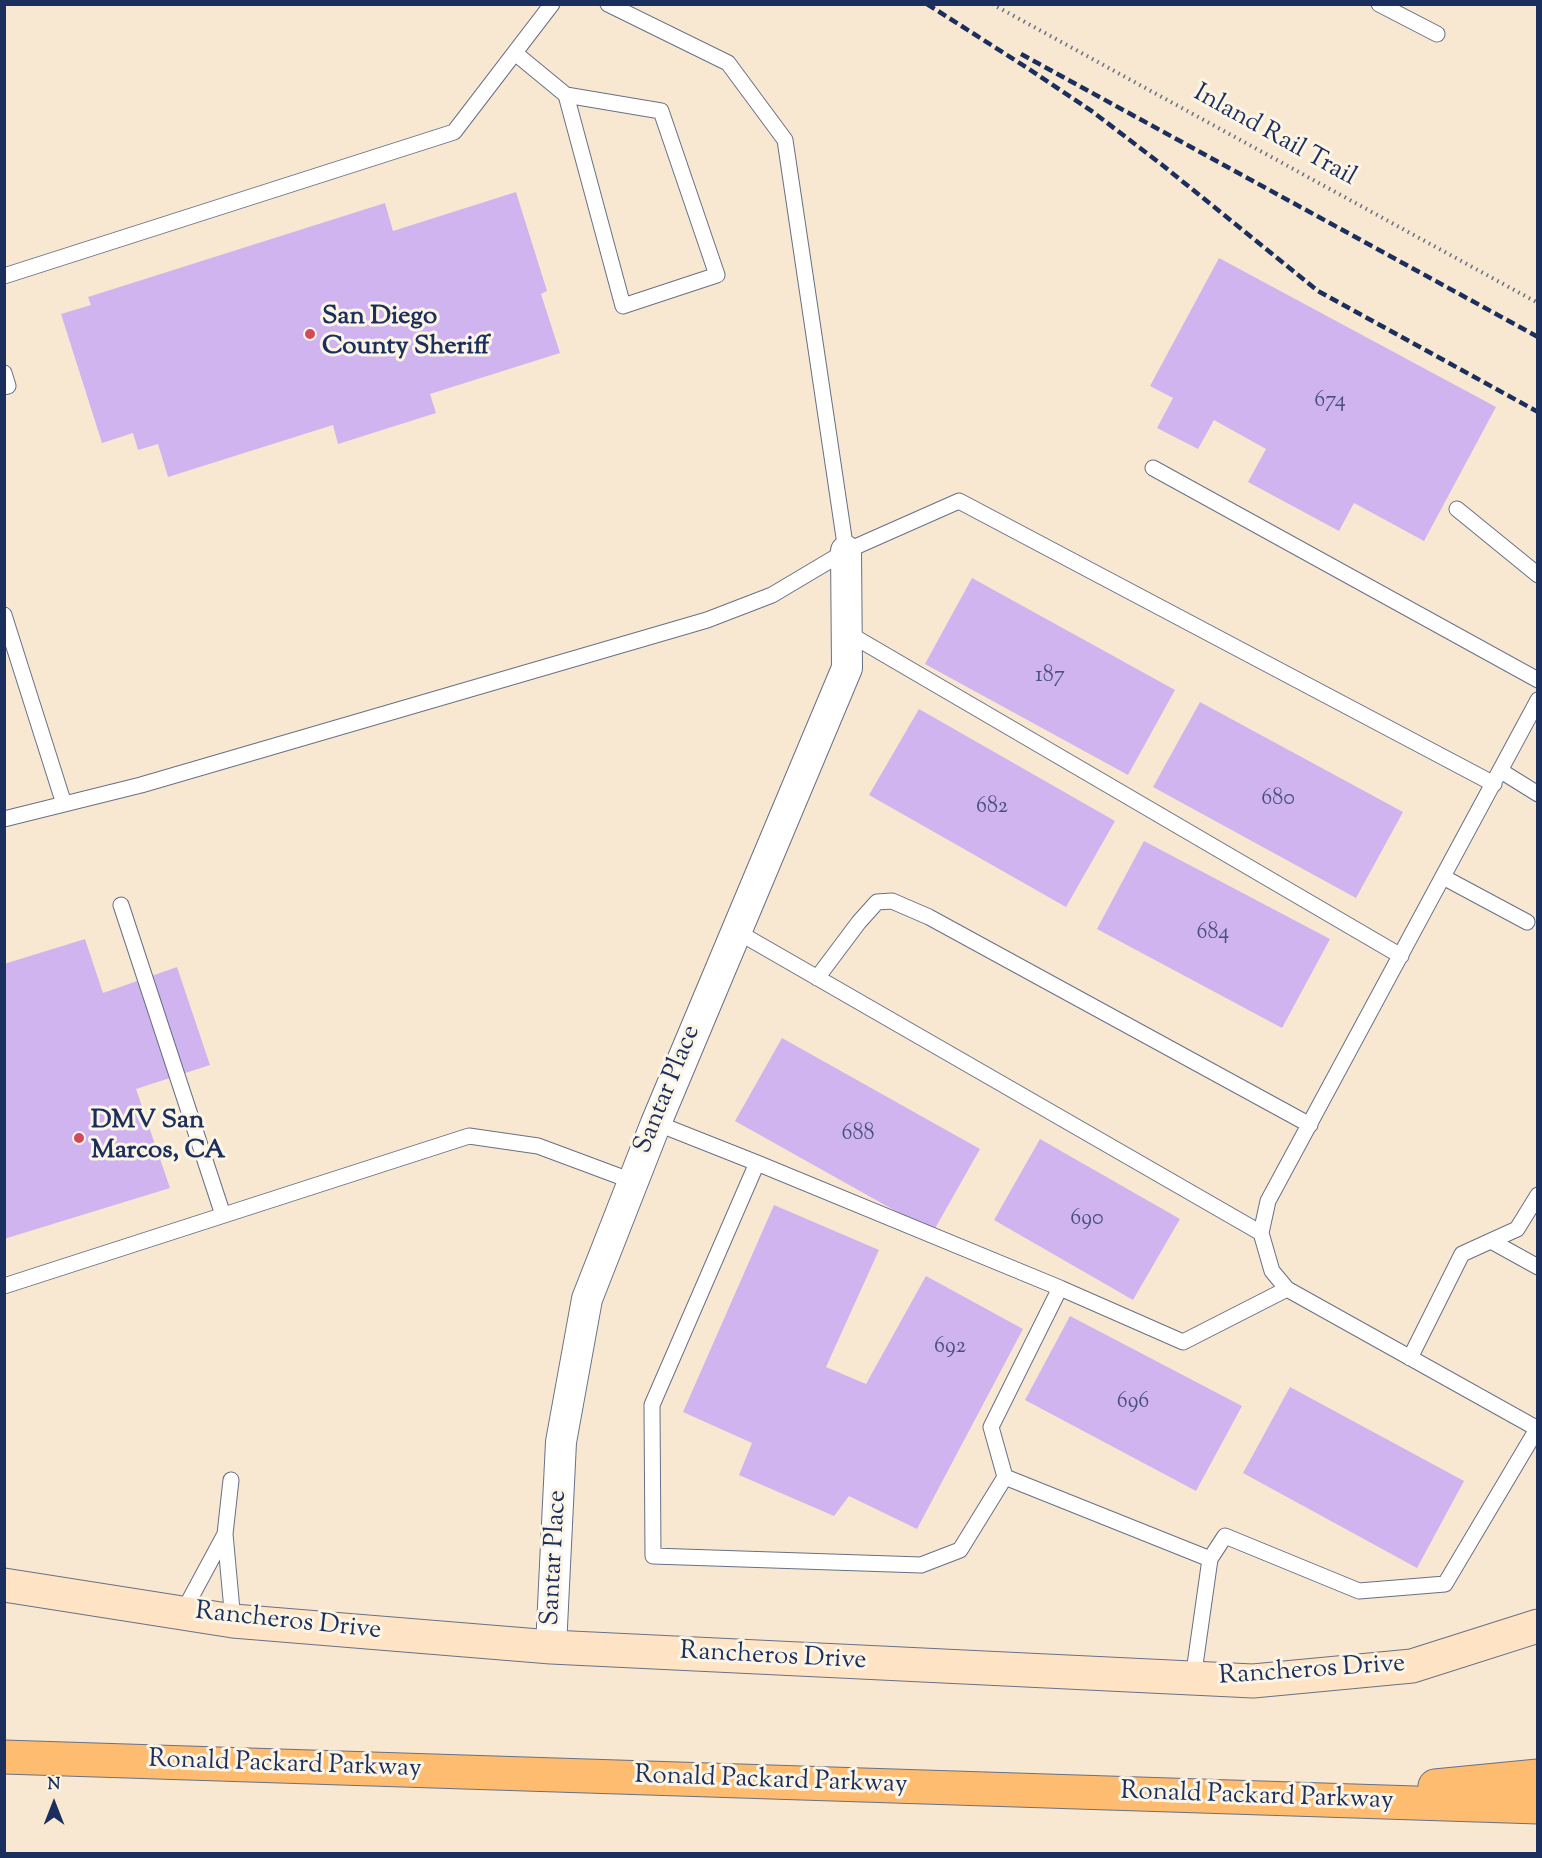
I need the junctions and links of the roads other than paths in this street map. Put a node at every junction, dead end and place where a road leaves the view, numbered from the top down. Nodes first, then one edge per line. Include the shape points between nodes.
1 (552, 4) edge
2 (608, 4) edge
3 (1379, 4) edge
4 (1437, 34) dead end
5 (515, 53) junction
6 (566, 95) junction
7 (4, 276) edge
8 (4, 373) edge
9 (4, 387) edge
10 (1153, 468) dead end
11 (1457, 509) dead end
12 (846, 551) junction
13 (1538, 575) edge
14 (4, 615) edge
15 (846, 632) junction
16 (1538, 680) edge
17 (1538, 700) edge
18 (1497, 777) junction
19 (1538, 794) edge
20 (64, 804) junction
21 (4, 819) edge
22 (1443, 877) junction
23 (121, 905) dead end
24 (1527, 922) dead end
25 (736, 931) junction
26 (1401, 956) junction
27 (817, 978) junction
28 (656, 1123) junction
29 (1310, 1125) junction
30 (757, 1163) junction
31 (632, 1180) junction
32 (1538, 1195) edge
33 (223, 1215) junction
34 (1261, 1233) junction
35 (1491, 1241) junction
36 (1538, 1267) edge
37 (4, 1286) edge
38 (1060, 1288) junction
39 (1287, 1289) junction
40 (1410, 1358) junction
41 (1537, 1429) edge
42 (1005, 1477) junction
43 (231, 1480) dead end
44 (225, 1534) junction
45 (1210, 1559) junction
46 (4, 1585) edge
47 (183, 1612) junction
48 (233, 1621) junction
49 (1538, 1626) edge
50 (551, 1647) junction
51 (1193, 1679) junction
52 (4, 1757) edge
53 (1538, 1776) edge
54 (1295, 1800) junction
55 (1538, 1807) edge

1 - 5 lane
2 - 12 lane via 728,63 785,140
3 - 4 lane
5 - 6 lane
5 - 7 lane via 454,132
6 - 6 lane via 623,306 717,275 661,111
8 - 9 lane via 8,386
10 - 16 lane
11 - 13 lane
12 - 15 street, Santar Place
12 - 18 lane via 959,501
12 - 20 lane via 772,595 707,620 152,782
14 - 20 lane
15 - 25 street, Santar Place via 847,668
15 - 26 lane
17 - 18 lane
18 - 19 lane
18 - 22 lane
20 - 21 lane
22 - 24 lane
22 - 26 lane
23 - 33 lane
25 - 27 lane
25 - 28 street, Santar Place
26 - 29 lane
27 - 29 lane via 877,902 892,900 930,917
27 - 34 lane
28 - 30 lane
28 - 31 street, Santar Place
29 - 34 lane via 1269,1201
30 - 38 lane
30 - 42 lane via 652,1404 653,1556 921,1565 960,1550
31 - 33 lane via 538,1146 469,1136
31 - 50 street, Santar Place via 586,1299 561,1442
32 - 35 lane via 1517,1229
33 - 37 lane
34 - 39 lane via 1272,1271
35 - 36 lane
35 - 40 lane via 1462,1254
38 - 39 lane via 1184,1342
38 - 42 lane via 991,1427
39 - 40 lane
40 - 41 lane
41 - 45 lane via 1445,1584 1359,1591 1225,1536
42 - 45 lane
43 - 44 lane
44 - 47 lane
44 - 48 lane
45 - 51 lane
46 - 47 main road, Rancheros Drive
47 - 48 main road, Rancheros Drive
48 - 50 main road, Rancheros Drive
49 - 51 main road, Rancheros Drive via 1412,1666 1253,1681
50 - 51 main road, Rancheros Drive
52 - 54 highway, Ronald Packard Parkway
53 - 54 highway
54 - 55 highway, Ronald Packard Parkway

